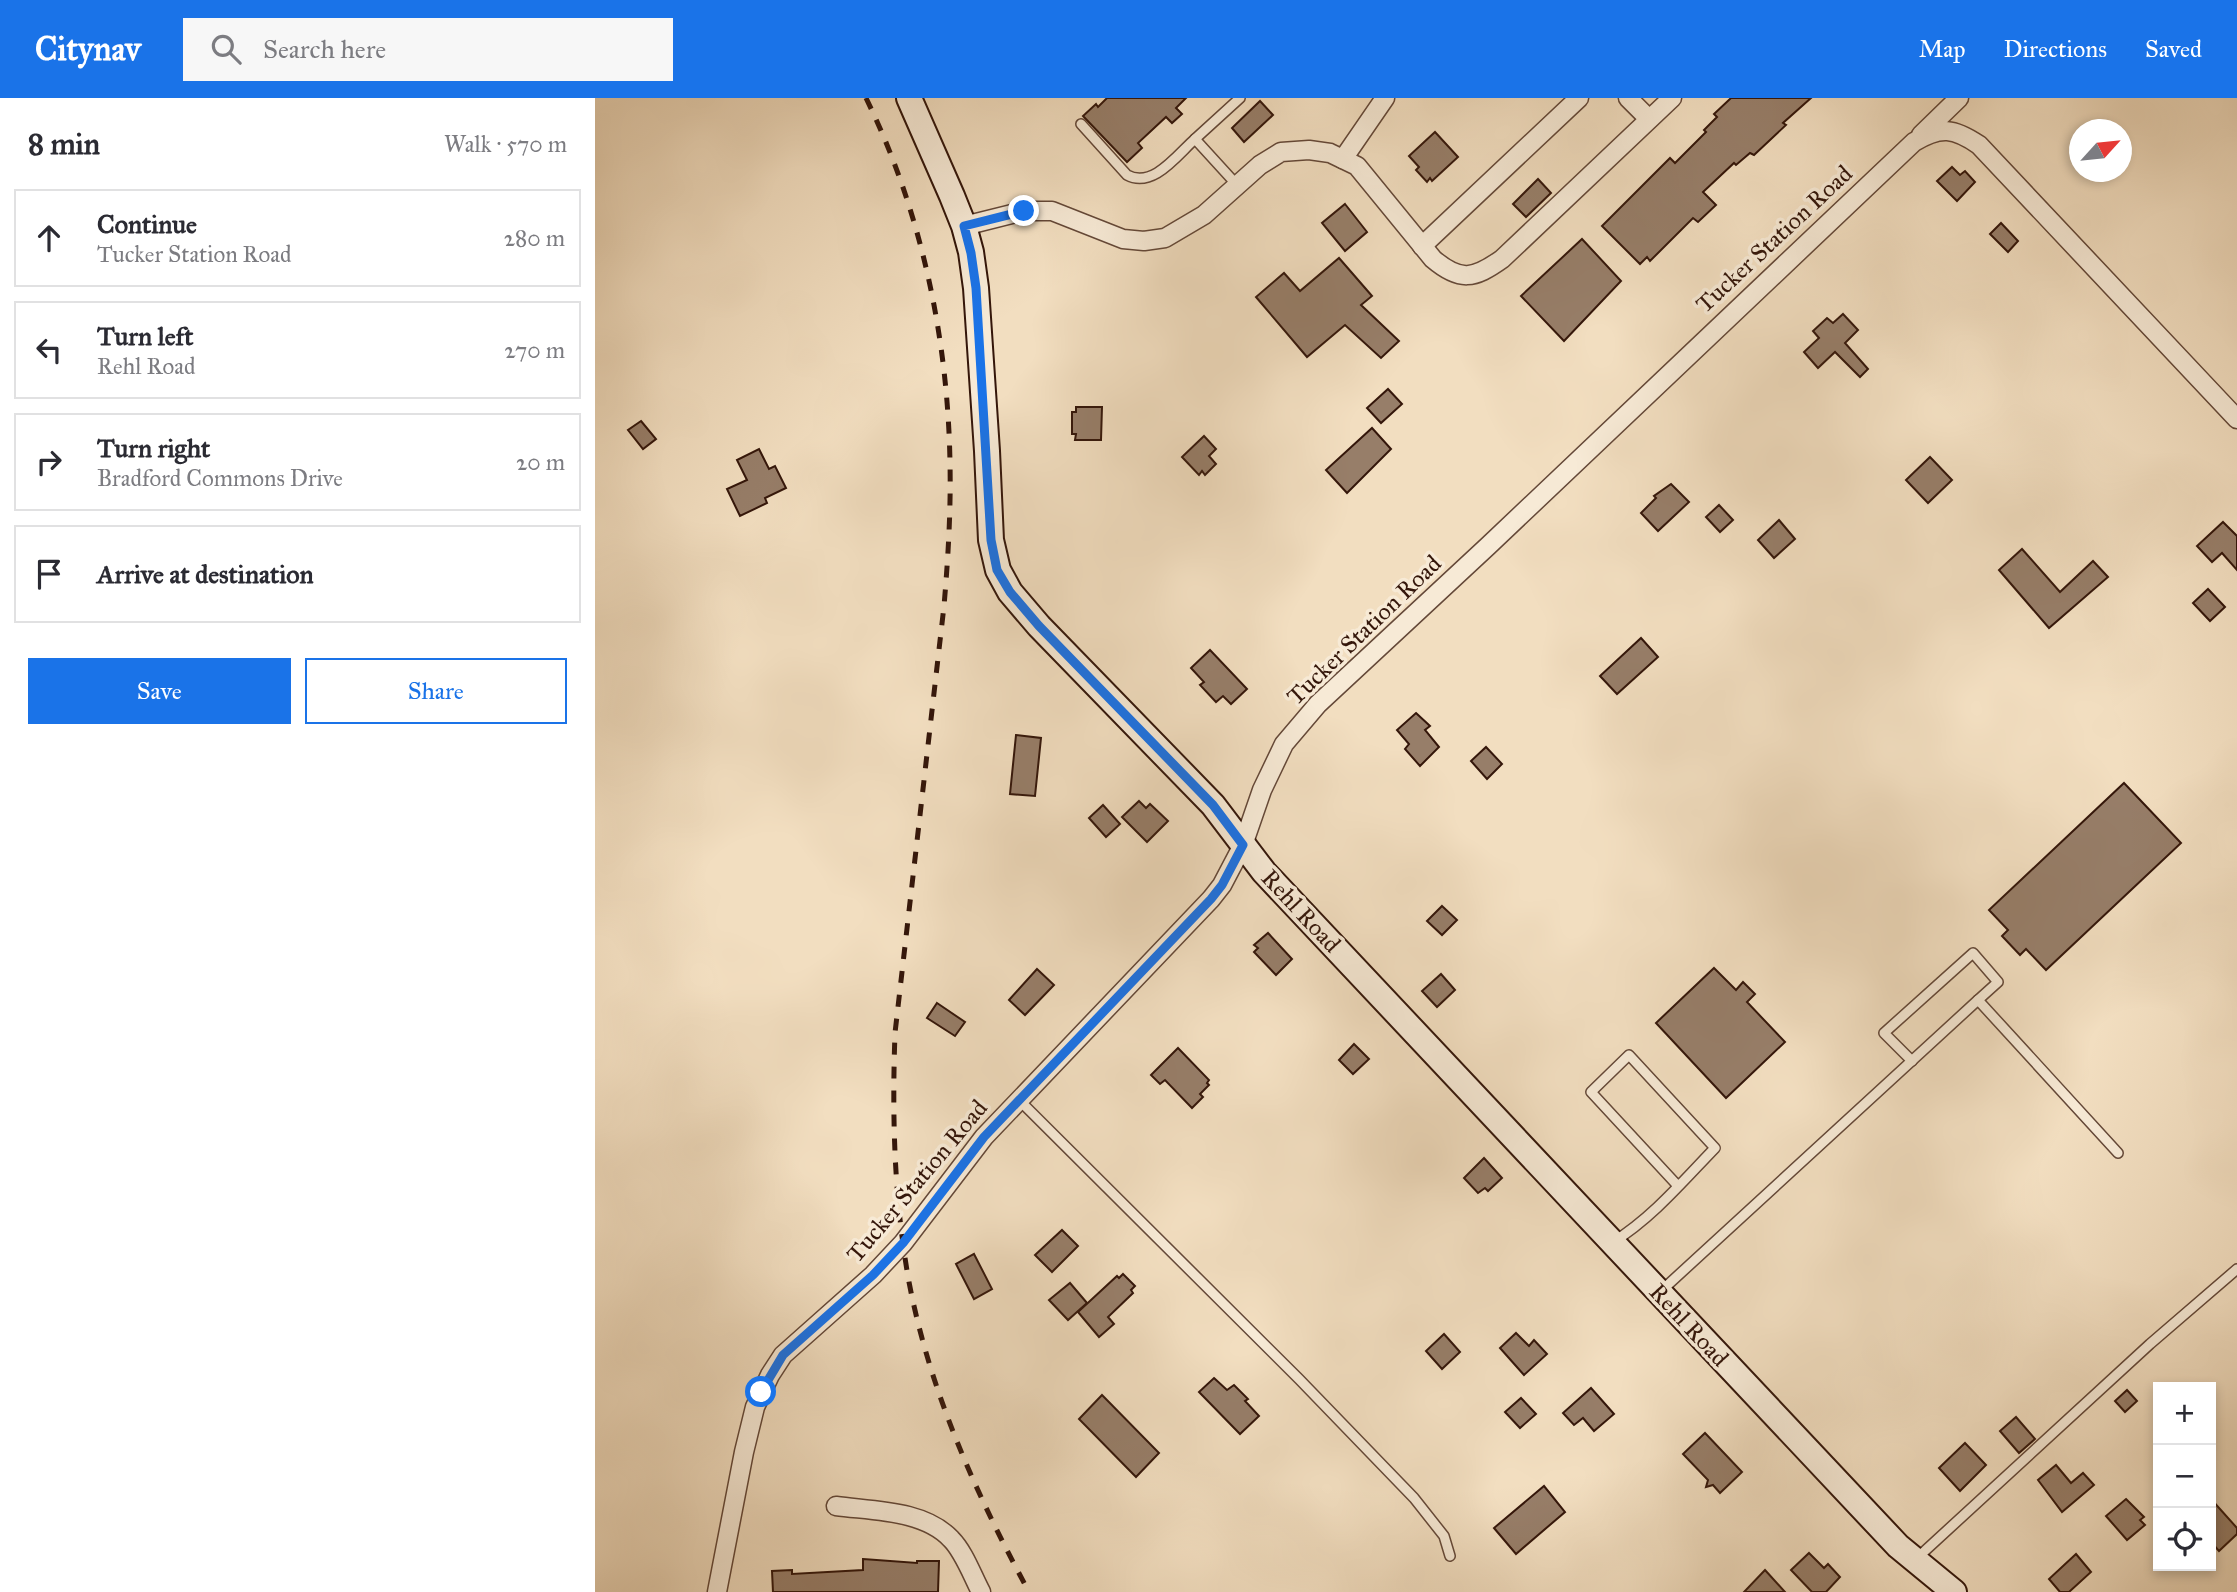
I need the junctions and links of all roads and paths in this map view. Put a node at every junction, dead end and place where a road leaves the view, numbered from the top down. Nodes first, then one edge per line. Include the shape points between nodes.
1 (909, 98) edge
2 (1240, 98) edge
3 (1385, 98) edge
4 (1579, 98) edge
5 (1629, 98) edge
6 (1672, 98) edge
7 (1959, 98) edge
8 (1649, 119) junction
9 (1081, 124) dead end
10 (1195, 139) junction
11 (1914, 142) junction
12 (1343, 159) junction
13 (1237, 186) junction
14 (964, 226) junction
15 (1422, 246) junction
16 (2237, 419) edge
17 (1243, 845) junction
18 (1978, 1000) junction
19 (1912, 1061) junction
20 (1018, 1100) junction
21 (2118, 1153) dead end
22 (1678, 1186) junction
23 (1612, 1243) junction
24 (2237, 1269) edge
25 (1659, 1294) junction
26 (836, 1506) dead end
27 (1450, 1556) dead end
28 (1915, 1560) junction
29 (717, 1592) edge
30 (981, 1592) edge
31 (1954, 1592) edge

1 - 14 street, Rehl Road
2 - 10 lane
3 - 12 street
4 - 15 street
5 - 8 street
6 - 8 street
7 - 11 street
8 - 15 street via 1485,271 1464,277 1445,270
9 - 10 lane via 1136,180 1150,178
10 - 13 lane
11 - 16 street, Tucker Station Road via 1951,131 1979,145
11 - 17 street, Tucker Station Road via 1318,704 1284,744
12 - 13 street via 1309,150 1281,152
12 - 15 street via 1357,166
13 - 14 street via 1204,215 1165,238 1123,239 1052,211 1024,211
14 - 17 street, Rehl Road via 976,288 991,540 997,570 1039,626 1213,805
17 - 20 street, Tucker Station Road via 1211,899
17 - 23 street, Rehl Road
18 - 19 lane
18 - 19 lane via 1999,982 1973,953 1884,1033
18 - 21 lane
19 - 25 lane
20 - 27 lane via 1414,1498 1444,1536
20 - 29 street, Tucker Station Road via 903,1243 803,1335 770,1375 755,1407 744,1452
22 - 22 lane via 1715,1148 1629,1055 1591,1093
22 - 23 lane via 1635,1229
23 - 25 street, Rehl Road
24 - 28 lane
25 - 28 street, Rehl Road
26 - 30 street via 908,1516 936,1525 953,1540
28 - 31 street, Rehl Road

